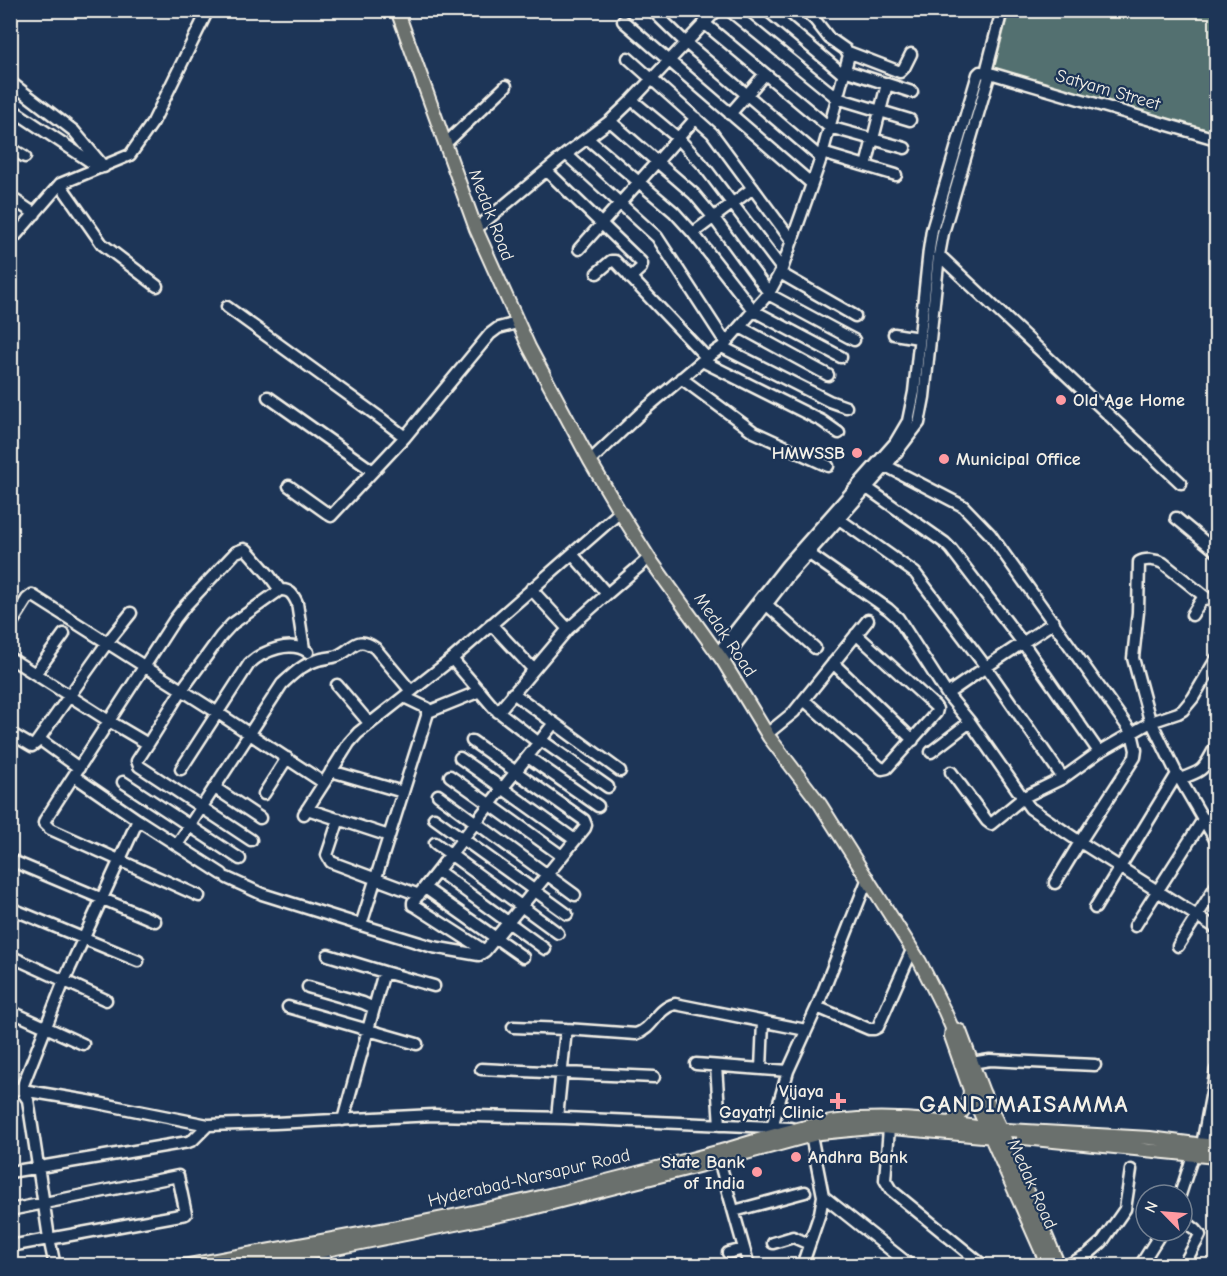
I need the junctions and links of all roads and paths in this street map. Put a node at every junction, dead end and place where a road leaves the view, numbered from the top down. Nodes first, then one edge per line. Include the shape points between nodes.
1 (208, 10) edge
2 (397, 10) edge
3 (652, 10) edge
4 (729, 10) edge
5 (767, 10) edge
6 (804, 10) edge
7 (1002, 10) edge
8 (714, 11) edge
9 (623, 21) dead end
10 (704, 23) junction
11 (686, 43) junction
12 (848, 52) junction
13 (910, 54) dead end
14 (628, 58) dead end
15 (668, 61) junction
16 (844, 72) junction
17 (988, 73) junction
18 (765, 74) junction
19 (652, 78) junction
20 (10, 82) edge
21 (887, 84) junction
22 (506, 86) dead end
23 (912, 92) dead end
24 (747, 95) junction
25 (837, 98) junction
26 (632, 100) junction
27 (10, 108) edge
28 (880, 111) junction
29 (730, 114) junction
30 (696, 118) junction
31 (910, 120) dead end
32 (610, 121) junction
33 (829, 127) junction
34 (587, 138) junction
35 (678, 138) junction
36 (873, 139) junction
37 (1216, 139) edge
38 (445, 144) junction
39 (10, 148) edge
40 (905, 148) dead end
41 (566, 154) junction
42 (821, 156) junction
43 (25, 157) dead end
44 (657, 162) junction
45 (866, 166) junction
46 (102, 167) junction
47 (547, 171) junction
48 (896, 175) dead end
49 (639, 182) junction
50 (60, 184) junction
51 (812, 184) junction
52 (753, 188) junction
53 (10, 197) edge
54 (620, 203) junction
55 (733, 203) junction
56 (35, 214) junction
57 (714, 218) junction
58 (941, 219) junction
59 (601, 224) junction
60 (476, 229) junction
61 (693, 233) junction
62 (792, 241) junction
63 (10, 242) edge
64 (579, 249) dead end
65 (939, 255) junction
66 (781, 271) junction
67 (597, 273) dead end
68 (630, 278) junction
69 (157, 286) dead end
70 (768, 293) junction
71 (227, 307) dead end
72 (754, 311) junction
73 (855, 316) dead end
74 (516, 322) junction
75 (740, 327) junction
76 (894, 334) dead end
77 (919, 338) junction
78 (854, 340) dead end
79 (724, 345) junction
80 (841, 357) dead end
81 (704, 360) junction
82 (828, 375) dead end
83 (681, 378) junction
84 (268, 398) dead end
85 (846, 407) dead end
86 (914, 415) junction
87 (838, 433) dead end
88 (405, 437) junction
89 (591, 461) junction
90 (828, 466) dead end
91 (886, 466) junction
92 (373, 471) junction
93 (1181, 483) dead end
94 (289, 486) dead end
95 (867, 488) junction
96 (620, 512) junction
97 (1176, 518) dead end
98 (839, 519) junction
99 (1216, 551) edge
100 (808, 553) junction
101 (572, 554) junction
102 (649, 558) junction
103 (531, 589) junction
104 (280, 590) junction
105 (607, 594) junction
106 (1204, 596) junction
107 (766, 604) junction
108 (1216, 604) edge
109 (131, 613) dead end
110 (1192, 615) dead end
111 (868, 620) dead end
112 (1054, 622) junction
113 (492, 624) junction
114 (10, 626) edge
115 (568, 629) junction
116 (64, 634) dead end
117 (856, 634) junction
118 (107, 643) junction
119 (1023, 643) junction
120 (815, 648) dead end
121 (304, 649) junction
122 (721, 657) junction
123 (10, 658) edge
124 (319, 659) junction
125 (452, 659) junction
126 (1216, 659) edge
127 (833, 663) junction
128 (144, 666) junction
129 (986, 667) junction
130 (533, 669) junction
131 (35, 674) junction
132 (337, 685) dead end
133 (182, 691) junction
134 (480, 691) junction
135 (513, 693) junction
136 (407, 694) junction
137 (947, 694) junction
138 (70, 696) junction
139 (804, 700) junction
140 (428, 712) junction
141 (498, 712) junction
142 (218, 713) junction
143 (110, 721) junction
144 (970, 722) junction
145 (1151, 722) junction
146 (555, 723) junction
147 (370, 724) junction
148 (765, 731) junction
149 (10, 733) edge
150 (1132, 733) junction
151 (250, 734) junction
152 (39, 739) junction
153 (913, 740) junction
154 (472, 741) dead end
155 (540, 741) junction
156 (148, 744) junction
157 (1216, 746) edge
158 (931, 752) dead end
159 (1099, 752) junction
160 (528, 757) junction
161 (287, 758) junction
162 (460, 758) dead end
163 (181, 769) dead end
164 (332, 771) junction
165 (620, 771) dead end
166 (77, 772) junction
167 (516, 772) junction
168 (951, 772) dead end
169 (450, 776) dead end
170 (1178, 777) junction
171 (1063, 778) junction
172 (123, 782) dead end
173 (324, 783) junction
174 (608, 787) dead end
175 (215, 788) junction
176 (503, 788) junction
177 (403, 792) junction
178 (264, 794) dead end
179 (438, 795) dead end
180 (1024, 797) junction
181 (490, 804) junction
182 (598, 806) dead end
183 (202, 807) junction
184 (260, 818) dead end
185 (434, 818) dead end
186 (1204, 818) junction
187 (339, 819) junction
188 (138, 820) junction
189 (476, 823) junction
190 (190, 826) junction
191 (389, 836) junction
192 (463, 839) junction
193 (251, 840) dead end
194 (575, 840) junction
195 (1216, 841) edge
196 (1080, 842) junction
197 (435, 843) dead end
198 (177, 845) junction
199 (451, 854) junction
200 (562, 856) junction
201 (240, 859) dead end
202 (10, 860) edge
203 (120, 860) junction
204 (1120, 867) junction
205 (438, 871) junction
206 (547, 874) junction
207 (868, 878) junction
208 (375, 879) junction
209 (1055, 883) dead end
210 (1216, 886) edge
211 (534, 890) junction
212 (1157, 890) junction
213 (422, 891) junction
214 (575, 895) dead end
215 (199, 896) dead end
216 (102, 899) junction
217 (522, 906) junction
218 (10, 908) edge
219 (1095, 908) dead end
220 (567, 914) dead end
221 (1197, 915) junction
222 (155, 921) dead end
223 (508, 922) junction
224 (361, 925) junction
225 (1135, 926) dead end
226 (1216, 928) edge
227 (558, 933) dead end
228 (84, 938) junction
229 (495, 938) junction
230 (1178, 946) dead end
231 (545, 949) dead end
232 (912, 950) junction
233 (485, 951) junction
234 (328, 955) dead end
235 (10, 956) edge
236 (523, 957) dead end
237 (138, 961) dead end
238 (384, 972) junction
239 (64, 981) junction
240 (434, 986) dead end
241 (308, 987) dead end
242 (105, 1000) dead end
243 (817, 1006) junction
244 (288, 1007) dead end
245 (374, 1008) junction
246 (10, 1011) edge
247 (763, 1022) junction
248 (46, 1027) junction
249 (513, 1027) dead end
250 (952, 1028) junction
251 (566, 1029) junction
252 (368, 1030) junction
253 (806, 1030) junction
254 (83, 1044) dead end
255 (417, 1044) dead end
256 (971, 1063) junction
257 (696, 1064) dead end
258 (1095, 1065) dead end
259 (716, 1066) junction
260 (481, 1070) dead end
261 (761, 1070) junction
262 (1216, 1070) edge
263 (788, 1071) junction
264 (562, 1073) junction
265 (654, 1077) dead end
266 (16, 1089) edge
267 (970, 1090) junction
268 (557, 1118) junction
269 (343, 1120) junction
270 (950, 1123) junction
271 (208, 1125) junction
272 (720, 1125) junction
273 (771, 1127) junction
274 (889, 1128) junction
275 (794, 1130) junction
276 (996, 1134) junction
277 (810, 1135) junction
278 (1202, 1145) junction
279 (1216, 1146) edge
280 (1193, 1155) junction
281 (1216, 1157) edge
282 (719, 1160) junction
283 (38, 1168) junction
284 (1131, 1170) dead end
285 (10, 1172) edge
286 (1184, 1183) edge
287 (805, 1192) dead end
288 (824, 1196) junction
289 (44, 1203) junction
290 (10, 1210) edge
291 (734, 1211) junction
292 (1194, 1228) edge
293 (49, 1238) junction
294 (773, 1243) dead end
295 (1154, 1243) edge
296 (809, 1244) junction
297 (10, 1246) edge
298 (744, 1249) junction
299 (324, 1251) junction
300 (728, 1252) dead end
301 (55, 1266) edge
302 (183, 1266) edge
303 (240, 1266) edge
304 (326, 1266) edge
305 (749, 1266) edge
306 (802, 1266) edge
307 (910, 1266) edge
308 (984, 1266) edge
309 (1048, 1266) edge
310 (1059, 1266) edge
311 (1066, 1266) edge
312 (1140, 1266) edge
313 (1183, 1266) edge

1 - 46 street via 153,122 130,155
2 - 38 main road, Medak Road
3 - 11 street
4 - 25 street
5 - 16 street
6 - 12 street
7 - 17 street
8 - 10 street
9 - 15 street
10 - 11 street
10 - 18 street
11 - 15 street
11 - 24 street
12 - 13 street via 900,72
12 - 16 street
14 - 19 street
15 - 19 street
15 - 29 street
16 - 21 street
16 - 25 street
17 - 37 street, Satyam Street
17 - 58 street via 978,74
18 - 24 street
18 - 33 street
19 - 26 street
19 - 30 street
20 - 46 street via 74,131
21 - 23 street
21 - 28 street
22 - 38 street
24 - 29 street
24 - 42 street
25 - 28 street
25 - 33 street
26 - 32 street
26 - 35 street
27 - 46 street
28 - 31 street
28 - 36 street
29 - 51 street
30 - 35 street
30 - 52 street
32 - 34 street
32 - 44 street
33 - 36 street
33 - 42 street
34 - 41 street
34 - 49 street
35 - 44 street
35 - 55 street
36 - 40 street
36 - 45 street
38 - 60 main road, Medak Road
39 - 43 street
41 - 47 street
41 - 54 street
42 - 45 street
42 - 51 street
44 - 49 street
44 - 57 street via 688,188
45 - 48 street
46 - 50 street
47 - 59 street
47 - 60 street
49 - 54 street
49 - 61 street
50 - 56 street
50 - 69 street via 102,244
51 - 62 street
52 - 55 street
52 - 62 street
53 - 56 street
54 - 59 street
54 - 79 street via 657,237
55 - 57 street
55 - 66 street
56 - 63 street
57 - 61 street
57 - 70 street
58 - 65 street
58 - 77 street via 929,250
59 - 64 street
59 - 68 street via 642,264
60 - 74 main road, Medak Road
61 - 72 street
62 - 66 street
65 - 86 street via 924,397
65 - 93 street
66 - 70 street
66 - 73 street
67 - 68 street via 613,260
68 - 81 street
70 - 72 street
70 - 78 street
71 - 88 street
72 - 75 street
72 - 80 street
74 - 88 street via 490,334
74 - 89 main road, Medak Road
75 - 79 street
75 - 82 street
76 - 77 street
77 - 86 street
79 - 81 street
79 - 85 street
81 - 83 street
81 - 87 street
83 - 89 street
83 - 90 street via 754,432
84 - 92 street
86 - 91 street via 919,423
86 - 122 street via 895,443 780,574
88 - 92 street
89 - 96 main road, Medak Road
91 - 95 street
91 - 112 street via 970,512
92 - 94 street via 331,516
95 - 98 street
95 - 119 street via 945,543
96 - 101 street
96 - 102 main road, Medak Road
97 - 99 street
98 - 100 street
98 - 129 street via 915,573
100 - 107 street
100 - 137 street via 898,618
101 - 103 street
101 - 105 street
102 - 105 street
102 - 122 main road, Medak Road
103 - 113 street
103 - 115 street
104 - 121 street via 288,591 297,603
104 - 128 street via 247,550 240,550 180,613
104 - 133 street via 232,624
105 - 115 street
106 - 108 street
106 - 110 street
106 - 145 street via 1160,562 1139,562 1133,658
107 - 120 street
107 - 122 street
109 - 118 street
111 - 117 street
112 - 119 street
112 - 150 street
113 - 125 street
113 - 130 street
114 - 118 street via 32,596
115 - 130 street
116 - 131 street
117 - 127 street
117 - 153 street via 937,708
118 - 128 street
118 - 138 street
119 - 129 street
119 - 159 street
121 - 124 street
121 - 142 street via 282,647 249,663
122 - 148 main road, Medak Road
123 - 131 street
124 - 136 street via 337,656 358,642 371,645
124 - 151 street via 306,664 282,684
125 - 134 street
125 - 136 street
126 - 145 street via 1183,710
127 - 139 street
127 - 153 street
128 - 133 street
128 - 143 street
129 - 137 street
129 - 171 street
130 - 135 street
131 - 138 street
132 - 147 street
133 - 142 street
133 - 156 street
134 - 140 street
134 - 141 street
135 - 141 street
135 - 146 street
136 - 140 street
136 - 147 street
137 - 144 street
138 - 143 street
138 - 152 street
139 - 148 street via 794,712
139 - 153 street via 882,769
140 - 177 street
141 - 155 street
142 - 151 street
142 - 163 street
143 - 156 street
143 - 166 street
144 - 158 street
144 - 180 street
145 - 150 street
145 - 170 street
146 - 155 street
146 - 165 street
147 - 164 street via 353,738
148 - 207 main road, Medak Road via 820,804
149 - 152 street via 32,746
150 - 159 street
150 - 196 street via 1135,758
151 - 161 street
151 - 175 street
152 - 166 street
154 - 167 street
155 - 160 street
155 - 174 street
156 - 183 street via 137,761 139,766
157 - 170 street via 1204,769
159 - 171 street
160 - 167 street
160 - 182 street
161 - 173 street
161 - 178 street
162 - 176 street
164 - 173 street
164 - 177 street
166 - 188 street
166 - 203 street via 44,824
167 - 176 street
167 - 194 street via 586,822
168 - 180 street via 989,824
169 - 181 street
170 - 186 street
170 - 204 street
171 - 180 street
172 - 190 street
173 - 187 street via 305,812
175 - 183 street
175 - 184 street
176 - 181 street
176 - 194 street
177 - 191 street
179 - 189 street
180 - 196 street via 1036,813
181 - 189 street
181 - 200 street
183 - 190 street
183 - 193 street
185 - 192 street
186 - 195 street
186 - 212 street
187 - 191 street
187 - 208 street via 328,860
188 - 198 street
188 - 203 street
189 - 192 street
189 - 206 street
190 - 198 street
190 - 201 street
191 - 208 street
192 - 199 street
192 - 211 street
194 - 200 street
196 - 204 street
196 - 209 street
197 - 199 street
198 - 224 street via 262,894
199 - 205 street
199 - 217 street
200 - 206 street
202 - 216 street
203 - 215 street
203 - 216 street
204 - 212 street
204 - 219 street
205 - 213 street
205 - 223 street
206 - 211 street
206 - 214 street
207 - 232 main road, Medak Road
207 - 243 street
208 - 213 street
208 - 224 street
210 - 221 street
211 - 217 street
211 - 220 street
212 - 221 street
212 - 225 street
213 - 229 street
213 - 233 street via 413,905
216 - 222 street
216 - 228 street
217 - 223 street
217 - 227 street
218 - 228 street
221 - 226 street
221 - 230 street
223 - 229 street
223 - 231 street
224 - 233 street via 433,947 479,955
228 - 237 street
228 - 239 street
229 - 233 street
229 - 236 street
232 - 243 street via 878,1027 869,1029
232 - 250 main road, Medak Road
234 - 238 street
235 - 239 street
238 - 240 street
238 - 245 street
239 - 242 street
239 - 248 street
241 - 245 street
243 - 253 street
244 - 252 street
245 - 252 street
246 - 248 street
247 - 251 street via 675,1004 662,1009 643,1032 636,1034
247 - 253 street
247 - 261 street
248 - 254 street
248 - 266 street
249 - 251 street
250 - 256 main road via 960,1031
250 - 267 main road, Medak Road via 951,1036
251 - 264 street
252 - 255 street
252 - 269 street
253 - 263 street
256 - 258 street via 990,1060
256 - 276 main road
257 - 259 street
259 - 261 street
259 - 272 street
260 - 264 street
261 - 263 street
262 - 278 street
263 - 273 street
264 - 265 street
264 - 268 street
266 - 271 street
266 - 283 street via 28,1100
267 - 270 main road via 969,1102
267 - 276 main road, Medak Road
268 - 269 street via 434,1115
268 - 272 street
269 - 271 street
270 - 275 main road, Hyderabad-Narsapur Road via 857,1119
270 - 276 main road, Hyderabad-Narsapur Road
271 - 283 street via 188,1142
272 - 273 street
273 - 275 street
274 - 276 main road, Hyderabad-Narsapur Road
274 - 277 main road, Hyderabad-Narsapur Road
274 - 308 street via 887,1185
275 - 302 main road, Hyderabad-Narsapur Road via 492,1208
276 - 278 main road via 1150,1138
276 - 280 main road
276 - 309 main road, Medak Road
276 - 310 main road
277 - 282 main road, Hyderabad-Narsapur Road
277 - 288 street
278 - 279 main road
280 - 281 main road
280 - 286 street
282 - 291 street
282 - 299 main road, Hyderabad-Narsapur Road via 525,1210
283 - 285 street
283 - 289 street
284 - 311 street via 1125,1209 1102,1242
287 - 291 street
288 - 296 street
288 - 307 street
289 - 290 street
289 - 293 street
289 - 293 street via 178,1176 186,1214
291 - 298 street
292 - 313 street via 1200,1235
293 - 297 street
293 - 301 street
294 - 296 street via 793,1237
295 - 312 street
296 - 306 street
298 - 300 street
298 - 305 street
299 - 303 main road, Hyderabad-Narsapur Road
299 - 304 street

